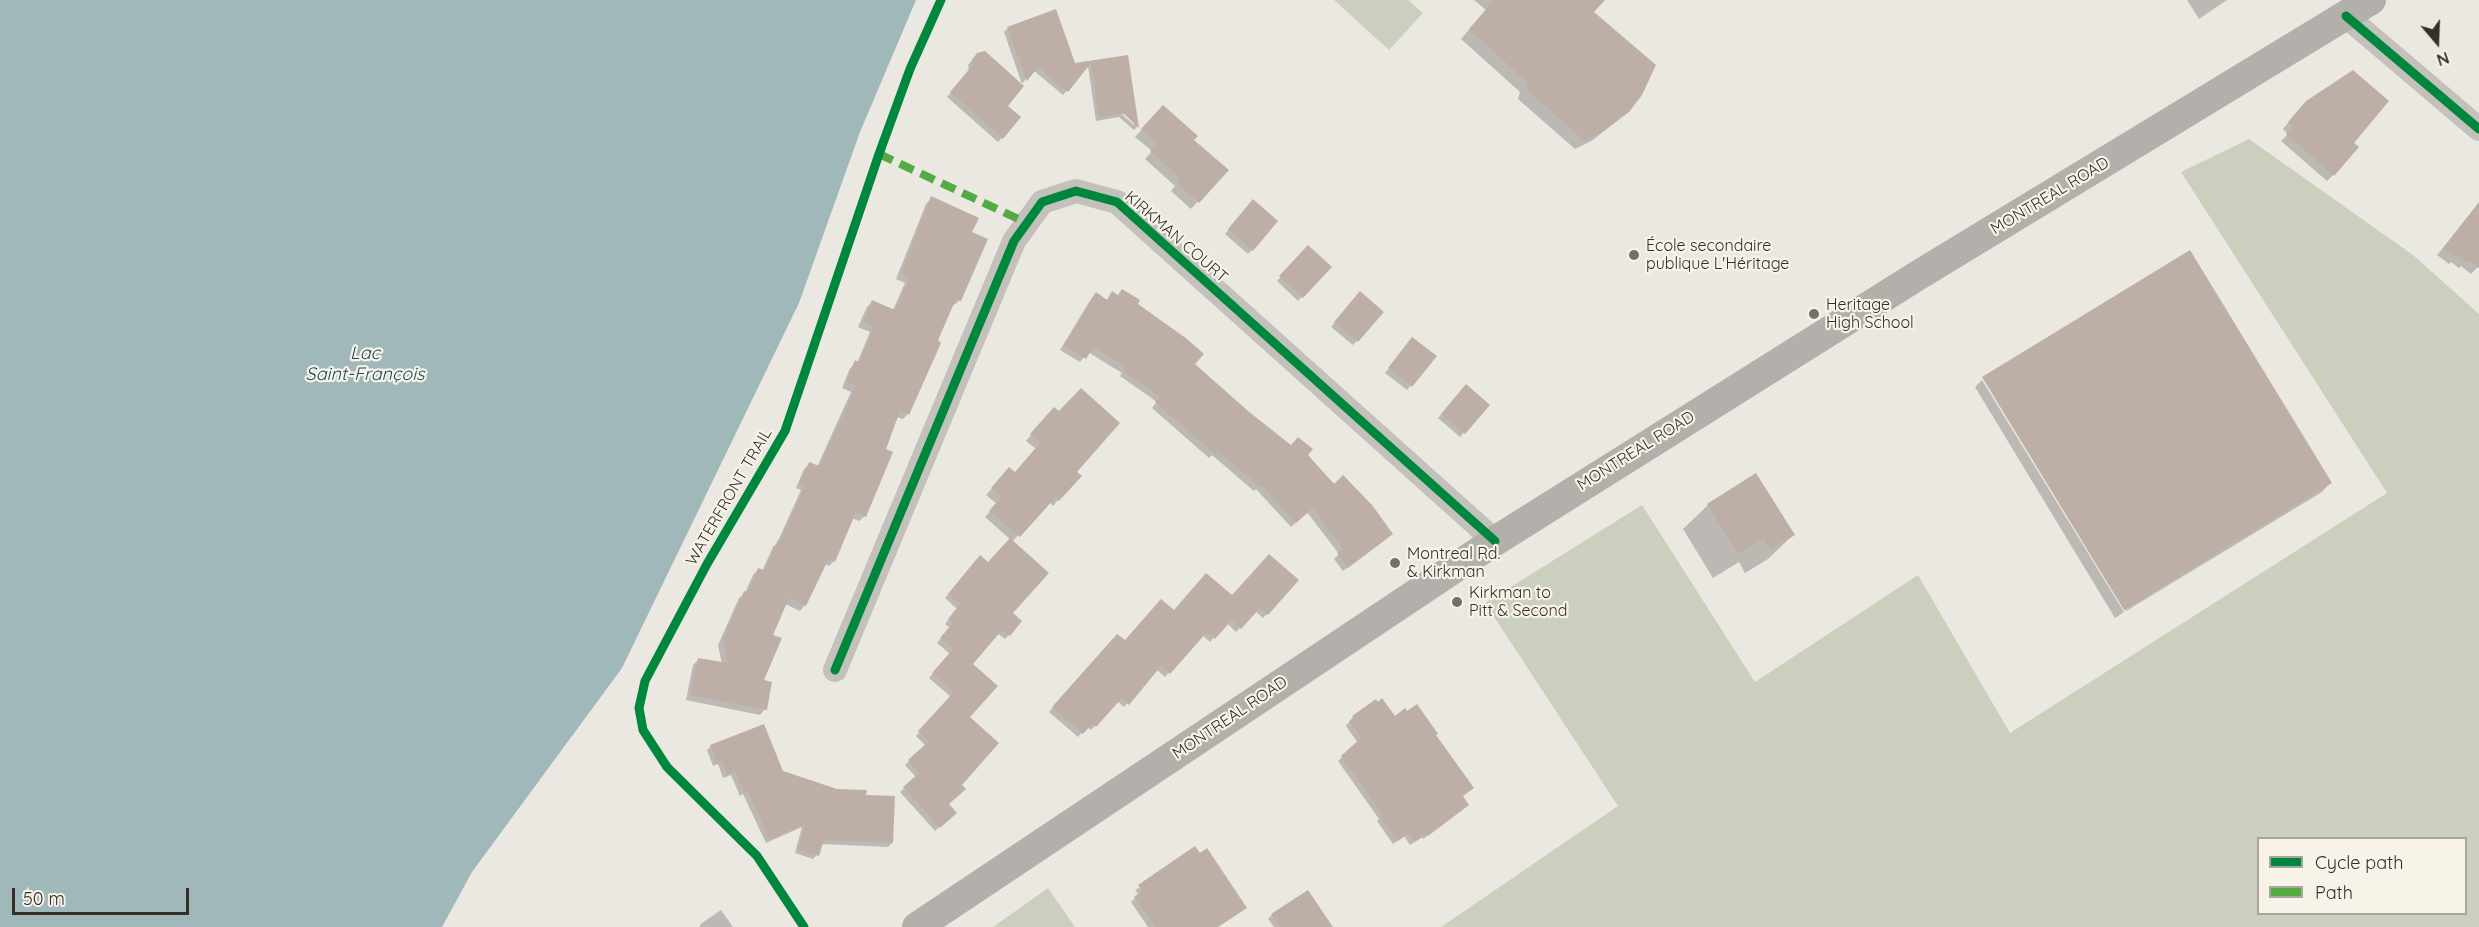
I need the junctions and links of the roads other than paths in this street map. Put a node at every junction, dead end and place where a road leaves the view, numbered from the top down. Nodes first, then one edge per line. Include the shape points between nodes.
1 (2371, 0) edge
2 (2346, 16) junction
3 (2479, 129) edge
4 (1495, 541) junction
5 (835, 670) dead end
6 (917, 927) edge

1 - 2 main road, MONTREAL ROAD
2 - 3 street
2 - 4 main road, MONTREAL ROAD via 1917,276
4 - 5 street, KIRKMAN COURT via 1117,202 1076,190 1042,202 1014,241
4 - 6 main road, MONTREAL ROAD

